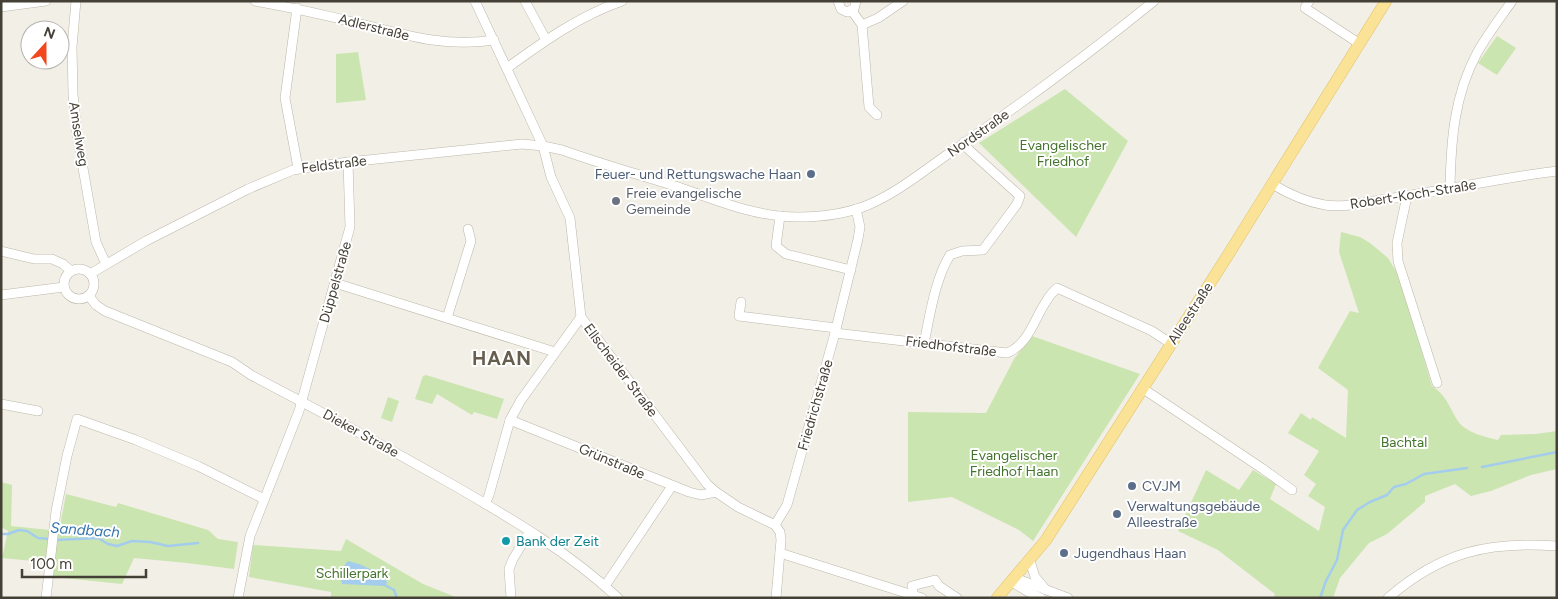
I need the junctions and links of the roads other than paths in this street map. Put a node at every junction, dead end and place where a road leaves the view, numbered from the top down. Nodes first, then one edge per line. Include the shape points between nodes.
1 (46, 1) edge
2 (76, 1) edge
3 (255, 1) edge
4 (475, 1) edge
5 (525, 1) edge
6 (856, 1) edge
7 (904, 1) edge
8 (1154, 1) edge
9 (1309, 1) edge
10 (1386, 1) edge
11 (1512, 1) edge
12 (619, 2) edge
13 (837, 2) edge
14 (1, 8) edge
15 (297, 8) junction
16 (852, 11) junction
17 (862, 25) junction
18 (494, 40) junction
19 (546, 40) junction
20 (1360, 44) junction
21 (507, 68) junction
22 (877, 115) dead end
23 (964, 142) junction
24 (543, 146) junction
25 (348, 162) junction
26 (298, 168) junction
27 (1557, 171) edge
28 (1272, 184) junction
29 (1450, 188) junction
30 (1407, 196) junction
31 (856, 209) junction
32 (780, 216) junction
33 (468, 229) dead end
34 (1, 251) edge
35 (106, 264) junction
36 (852, 270) junction
37 (71, 272) junction
38 (90, 274) junction
39 (335, 283) junction
40 (64, 287) junction
41 (1, 295) edge
42 (89, 296) junction
43 (741, 302) dead end
44 (581, 317) junction
45 (447, 318) junction
46 (836, 331) junction
47 (924, 343) junction
48 (1170, 343) junction
49 (555, 352) junction
50 (1437, 383) dead end
51 (1142, 388) junction
52 (301, 400) junction
53 (1, 404) edge
54 (38, 411) dead end
55 (510, 420) junction
56 (672, 486) junction
57 (1292, 490) dead end
58 (716, 492) junction
59 (264, 499) junction
60 (485, 504) junction
61 (775, 525) junction
62 (530, 531) junction
63 (1557, 546) edge
64 (780, 553) junction
65 (1030, 561) junction
66 (1014, 580) junction
67 (605, 586) junction
68 (1043, 594) edge
69 (916, 596) edge
70 (46, 598) edge
71 (238, 598) edge
72 (511, 598) edge
73 (618, 598) edge
74 (776, 598) edge
75 (957, 598) edge
76 (998, 598) edge
77 (1068, 598) edge
78 (1388, 598) edge

1 - 14 street
2 - 35 street, Amselweg via 72,94 96,242
3 - 15 street, Adlerstraße
4 - 18 street, Ellscheider Straße
5 - 19 street
6 - 16 street
7 - 17 street
8 - 23 street, Nordstraße via 1064,72
9 - 20 street via 1305,8
10 - 20 main road, Alleestraße
11 - 29 street via 1478,51 1462,87 1452,138
12 - 19 street
13 - 16 street via 843,10
15 - 18 street, Adlerstraße via 428,41 474,43
15 - 26 street via 285,98
16 - 17 street
17 - 22 street via 869,107
18 - 21 street, Ellscheider Straße
19 - 21 street
20 - 28 main road, Alleestraße
21 - 24 street, Ellscheider Straße
23 - 31 street, Nordstraße via 899,189
23 - 47 street via 1020,196 983,250 962,250 950,255 941,275
24 - 25 street, Feldstraße via 522,144
24 - 32 street, Nordstraße via 735,206
24 - 44 street, Ellscheider Straße via 551,177 570,218
25 - 26 street, Feldstraße
25 - 39 street, Düppelstraße via 350,227
26 - 35 street, Feldstraße via 248,189
27 - 29 street, Robert-Koch-Straße
28 - 30 street, Robert-Koch-Straße via 1307,201 1326,205
28 - 48 main road, Alleestraße
29 - 30 street, Robert-Koch-Straße
30 - 50 street via 1397,243 1398,261
31 - 32 street, Nordstraße via 818,216
31 - 36 street, Friedrichstraße via 860,227
32 - 36 street via 776,246 780,251
33 - 45 street via 471,241
34 - 37 street via 34,259 52,259
35 - 38 street, Feldstraße
36 - 46 street, Friedrichstraße
37 - 38 street via 81,270
37 - 40 street
38 - 42 street via 94,288
39 - 45 street
39 - 52 street, Düppelstraße
40 - 41 street
40 - 42 street via 71,297 84,299
42 - 52 street, Dieker Straße via 105,311 232,362
43 - 46 street, Friedhofstraße via 738,316
44 - 49 street
44 - 58 street, Ellscheider Straße
45 - 49 street
46 - 47 street, Friedhofstraße
46 - 61 street, Friedrichstraße via 788,505
47 - 48 street, Friedhofstraße via 1007,352 1016,349 1057,288 1152,331
48 - 51 main road, Alleestraße
49 - 55 street
51 - 57 street
51 - 65 main road, Alleestraße via 1055,527
52 - 59 street, Düppelstraße
52 - 60 street, Dieker Straße
53 - 54 street
55 - 56 street, Grünstraße
55 - 60 street
56 - 58 street, Grünstraße via 701,495
56 - 67 street
58 - 61 street, Ellscheider Straße
59 - 70 street via 198,466 77,419 59,493
59 - 71 street, Düppelstraße via 250,536
60 - 62 street, Dieker Straße
61 - 64 street via 782,540
62 - 67 street, Dieker Straße via 570,557
62 - 72 street via 510,569
63 - 78 street via 1501,545 1452,557 1425,570
64 - 69 street
64 - 74 street
65 - 66 main road, Alleestraße
65 - 68 street
66 - 68 street
66 - 76 main road, Alleestraße
67 - 73 street, Dieker Straße
68 - 77 street
69 - 75 street via 912,586 935,580

